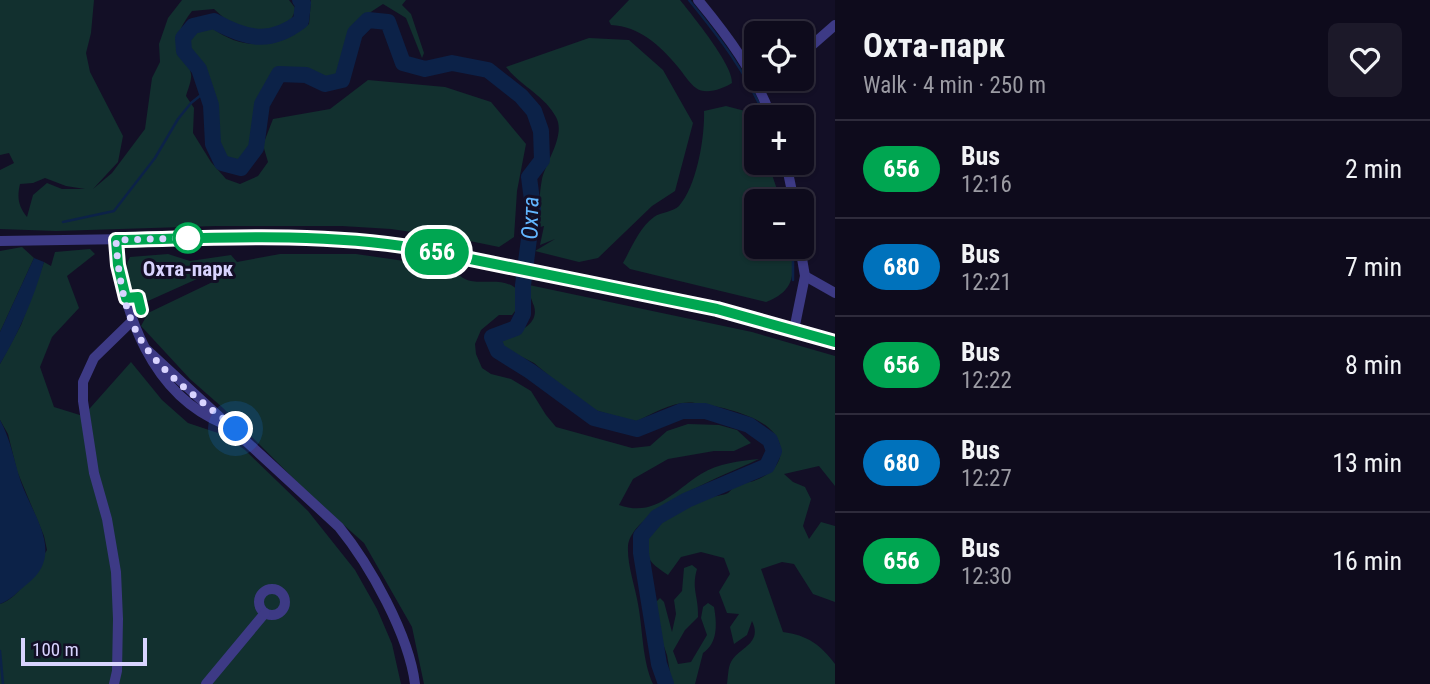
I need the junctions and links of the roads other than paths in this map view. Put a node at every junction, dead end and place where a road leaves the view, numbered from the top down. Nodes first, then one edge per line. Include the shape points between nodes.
1 (698, 0) edge
2 (835, 25) edge
3 (814, 43) edge
4 (744, 63) edge
5 (116, 240) junction
6 (0, 241) edge
7 (802, 259) edge
8 (805, 276) junction
9 (835, 293) edge
10 (132, 321) junction
11 (794, 330) junction
12 (835, 342) edge
13 (265, 613) dead end
14 (114, 684) edge
15 (206, 684) edge
16 (415, 684) edge

1 - 4 street
2 - 3 street
5 - 6 street
5 - 10 street
5 - 11 street via 327,238 405,246 717,309
7 - 8 street
8 - 9 street
8 - 11 street
10 - 14 street via 94,358 83,382 94,473 116,572
10 - 16 street via 173,390 208,418 236,429 356,548 403,635
11 - 12 street
13 - 15 street

